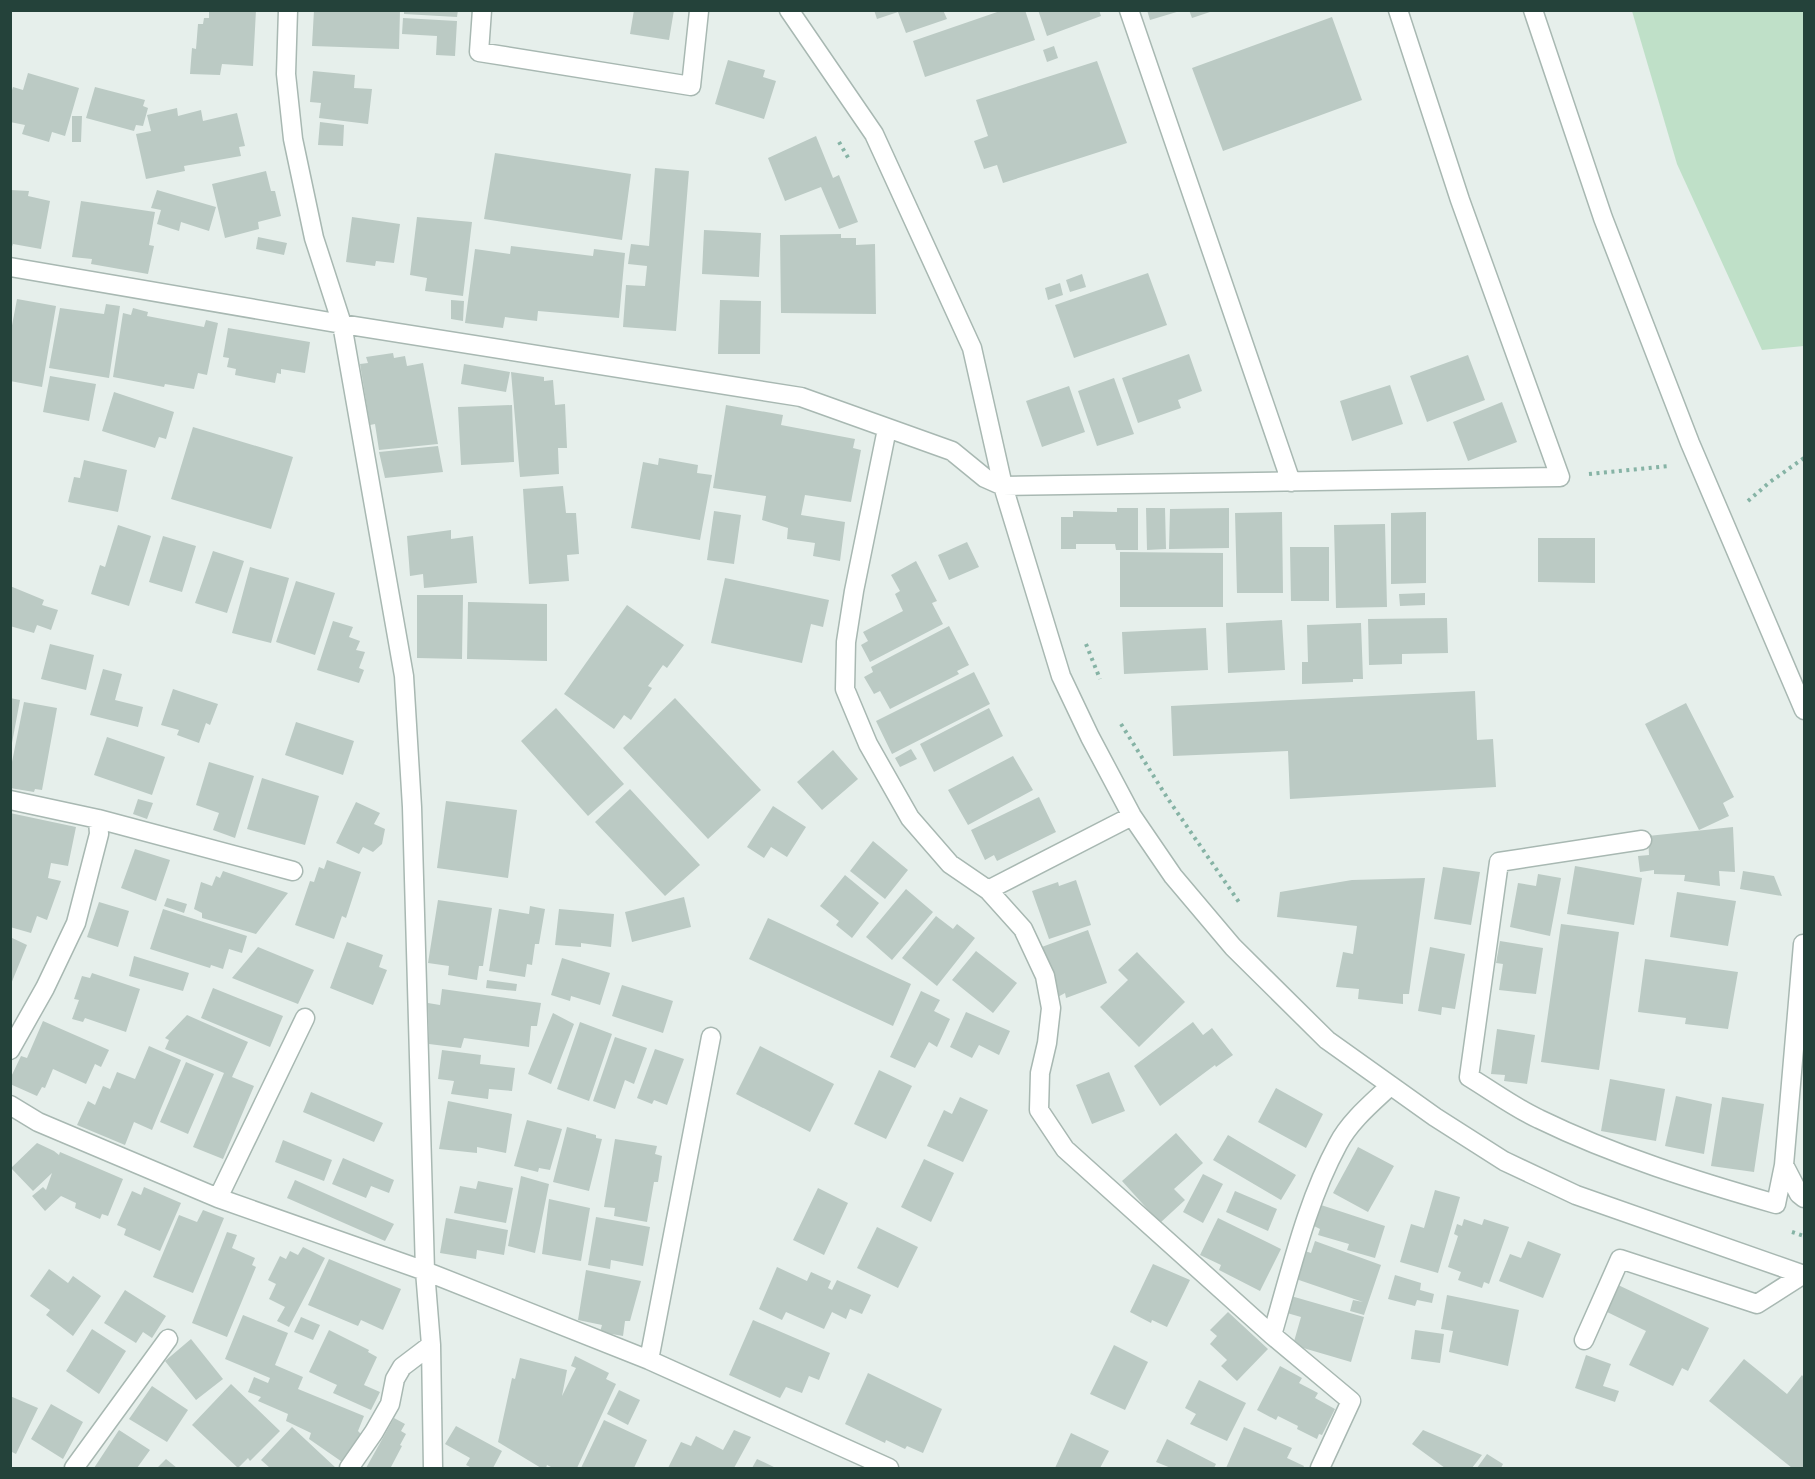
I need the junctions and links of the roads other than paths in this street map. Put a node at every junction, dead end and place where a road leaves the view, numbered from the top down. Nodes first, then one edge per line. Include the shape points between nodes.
1 (288, 10) edge
2 (482, 10) edge
3 (789, 10) edge
4 (1129, 10) edge
5 (1398, 10) edge
6 (1533, 10) edge
7 (699, 11) edge
8 (10, 267) edge
9 (342, 324) junction
10 (888, 429) junction
11 (1291, 482) junction
12 (1003, 486) junction
13 (1804, 710) edge
14 (10, 800) edge
15 (1132, 816) junction
16 (98, 819) junction
17 (1642, 840) dead end
18 (293, 871) dead end
19 (988, 890) junction
20 (1803, 944) dead end
21 (305, 1018) dead end
22 (711, 1037) dead end
23 (10, 1050) edge
24 (1390, 1086) junction
25 (10, 1105) edge
26 (1784, 1165) junction
27 (218, 1198) junction
28 (1804, 1198) edge
29 (425, 1271) junction
30 (1804, 1275) edge
31 (1272, 1335) junction
32 (168, 1339) dead end
33 (1584, 1340) dead end
34 (431, 1346) junction
35 (649, 1360) junction
36 (74, 1468) edge
37 (349, 1468) edge
38 (433, 1468) edge
39 (889, 1468) edge
40 (1320, 1468) edge

1 - 9 street via 286,74 293,139 314,238
2 - 7 street via 479,52 691,86
3 - 12 street via 874,134 972,348
4 - 11 street
5 - 11 street via 1460,200 1560,477
6 - 13 street via 1603,218 1699,464
8 - 9 street
9 - 10 street via 801,397
9 - 29 street via 404,676 412,807
10 - 12 street via 952,451 985,478
10 - 19 street via 854,591 846,642 845,689 868,744 910,818 950,864
11 - 12 street
12 - 15 street via 1061,676
14 - 16 street
15 - 19 street
15 - 24 street via 1173,876 1233,947 1327,1040
16 - 18 street
16 - 23 street via 99,834 76,923
17 - 26 street via 1499,862 1469,1077 1538,1119 1687,1178 1776,1204
19 - 31 street via 1023,929 1045,976 1051,1008 1040,1074 1039,1110 1065,1149
20 - 26 street
21 - 27 street
22 - 35 street
24 - 30 street via 1504,1161 1576,1196
24 - 31 street via 1364,1110 1339,1142 1307,1218
25 - 27 street via 38,1122
26 - 28 street
27 - 29 street
29 - 34 street
29 - 35 street
30 - 33 street via 1757,1304 1620,1258
31 - 40 street via 1351,1401
32 - 36 street
34 - 37 street via 402,1367 394,1379 390,1404
34 - 38 street
35 - 39 street

